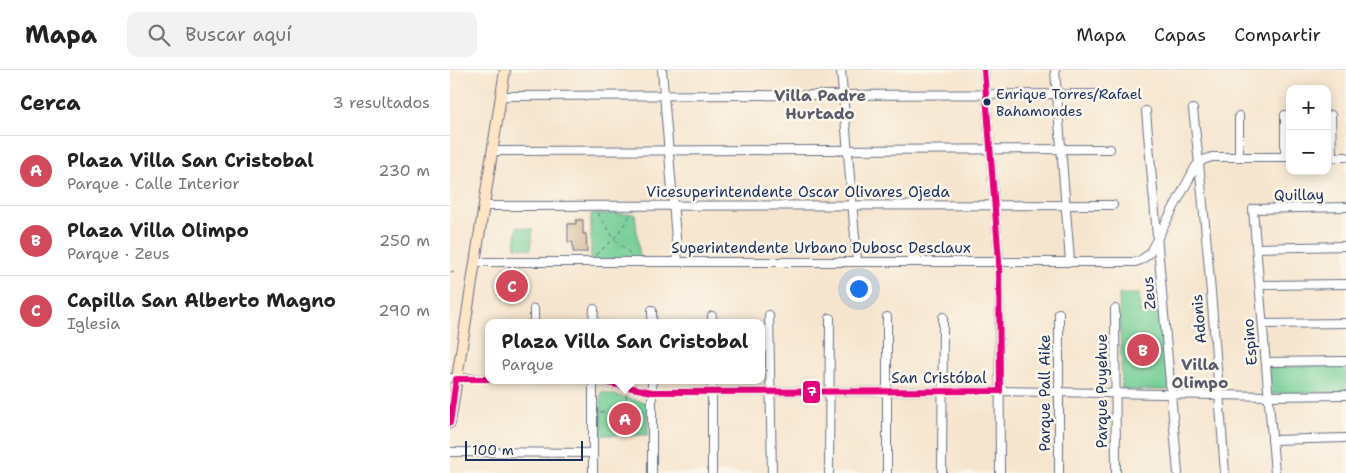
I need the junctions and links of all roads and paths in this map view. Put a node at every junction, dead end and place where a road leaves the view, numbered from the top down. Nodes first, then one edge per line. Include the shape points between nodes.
1 (505, 70) edge
2 (662, 70) edge
3 (841, 70) edge
4 (984, 70) edge
5 (1055, 70) edge
6 (1102, 94) dead end
7 (664, 95) junction
8 (843, 95) junction
9 (986, 95) junction
10 (1057, 95) junction
11 (501, 96) junction
12 (1193, 110) dead end
13 (1146, 111) dead end
14 (1285, 115) dead end
15 (1239, 116) dead end
16 (1286, 130) edge
17 (990, 149) junction
18 (1062, 149) junction
19 (1110, 149) dead end
20 (669, 150) junction
21 (848, 150) junction
22 (493, 151) junction
23 (1239, 157) junction
24 (1286, 157) edge
25 (1331, 157) edge
26 (1346, 157) edge
27 (1199, 163) junction
28 (995, 205) junction
29 (1066, 205) junction
30 (484, 206) junction
31 (594, 206) junction
32 (637, 206) junction
33 (674, 206) junction
34 (852, 206) junction
35 (1113, 206) dead end
36 (1346, 208) edge
37 (1254, 209) joint
38 (1158, 238) junction
39 (614, 239) junction
40 (1346, 246) edge
41 (1257, 248) junction
42 (999, 261) junction
43 (1070, 261) junction
44 (475, 262) junction
45 (588, 262) junction
46 (640, 262) junction
47 (678, 262) junction
48 (857, 262) junction
49 (450, 272) edge
50 (456, 273) dead end
51 (1346, 284) edge
52 (1260, 285) junction
53 (594, 309) dead end
54 (1115, 309) dead end
55 (534, 310) dead end
56 (652, 310) dead end
57 (1059, 313) dead end
58 (769, 315) dead end
59 (887, 317) dead end
60 (943, 317) dead end
61 (830, 318) dead end
62 (534, 319) edge
63 (594, 319) edge
64 (652, 319) edge
65 (1346, 323) edge
66 (1263, 324) junction
67 (1346, 361) edge
68 (1266, 362) junction
69 (453, 379) edge
70 (485, 379) edge
71 (593, 384) edge
72 (613, 384) edge
73 (652, 384) edge
74 (712, 384) edge
75 (652, 392) junction
76 (712, 392) junction
77 (770, 392) junction
78 (829, 392) junction
79 (887, 392) junction
80 (943, 392) junction
81 (1000, 392) junction
82 (1059, 392) junction
83 (1116, 393) junction
84 (1172, 394) junction
85 (1219, 395) junction
86 (1346, 395) edge
87 (1268, 396) junction
88 (634, 411) junction
89 (652, 411) junction
90 (593, 412) junction
91 (617, 412) junction
92 (626, 421) junction
93 (450, 423) edge
94 (626, 432) dead end
95 (1346, 438) edge
96 (1272, 440) junction
97 (450, 452) edge
98 (593, 452) junction
99 (593, 473) edge
100 (652, 473) edge
101 (712, 473) edge
102 (772, 473) edge
103 (829, 473) edge
104 (887, 473) edge
105 (942, 473) edge
106 (1000, 473) edge
107 (1059, 473) edge
108 (1116, 473) edge
109 (1178, 473) edge
110 (1225, 473) edge
111 (1275, 473) edge

1 - 11 main road
2 - 7 street
3 - 8 street
4 - 9 street
5 - 10 street
6 - 10 street
7 - 8 street
7 - 11 street
7 - 20 street
8 - 9 street
8 - 21 street
9 - 10 street
9 - 17 street
10 - 18 street
11 - 22 main road
12 - 27 street, Adonis
13 - 38 street, Zeus
14 - 16 street
15 - 23 street
17 - 18 street
17 - 21 street
17 - 28 street
18 - 19 street
18 - 29 street
20 - 21 street
20 - 22 street
20 - 33 street
21 - 34 street
22 - 30 main road
23 - 24 street
23 - 27 street via 1212,157
25 - 26 street
27 - 38 street, Superintendente Urbano Dubosc Desclaux
27 - 85 street, Adonis
28 - 29 street, Vicesuperintendente Oscar Olivares Ojeda
28 - 34 street, Vicesuperintendente Oscar Olivares Ojeda
28 - 42 street
29 - 35 street, Vicesuperintendente Oscar Olivares Ojeda
29 - 43 street
30 - 31 street, Vicesuperintendente Oscar Olivares Ojeda
30 - 44 main road
31 - 32 street, Vicesuperintendente Oscar Olivares Ojeda
31 - 39 path
32 - 33 street, Vicesuperintendente Oscar Olivares Ojeda
32 - 39 path
33 - 34 street, Vicesuperintendente Oscar Olivares Ojeda
33 - 47 street
34 - 48 street
36 - 37 street, Quillay
37 - 41 street, Espino
38 - 43 street, Superintendente Urbano Dubosc Desclaux via 1149,254 1138,261
38 - 84 street, Zeus
39 - 45 path
39 - 46 path
40 - 41 street
41 - 52 street, Espino
42 - 43 street, Superintendente Urbano Dubosc Desclaux
42 - 48 street, Superintendente Urbano Dubosc Desclaux
42 - 81 street
44 - 45 street, Superintendente Urbano Dubosc Desclaux
44 - 69 main road
45 - 46 street, Superintendente Urbano Dubosc Desclaux
46 - 47 street, Superintendente Urbano Dubosc Desclaux
47 - 48 street, Superintendente Urbano Dubosc Desclaux
49 - 50 path
51 - 52 street
52 - 66 street, Espino
53 - 63 street
54 - 83 street, Parque Puyehue
55 - 62 street
56 - 64 street
57 - 82 street, Parque Pall Aike
58 - 77 street
59 - 79 street
60 - 80 street
61 - 78 street
65 - 66 street
66 - 68 street, Espino
67 - 68 street
68 - 87 street, Espino
69 - 70 street
69 - 93 main road
71 - 90 street
72 - 75 street, San Cristóbal
73 - 75 street
74 - 76 street
75 - 76 street, San Cristóbal
75 - 89 street
76 - 77 street, San Cristóbal
76 - 101 street
77 - 78 street, San Cristóbal
77 - 102 street
78 - 79 street, San Cristóbal
78 - 103 street
79 - 80 street, San Cristóbal
79 - 104 street
80 - 81 street, San Cristóbal
80 - 105 street
81 - 82 street, San Cristóbal
81 - 106 street
82 - 83 street, San Cristóbal
82 - 107 street, Parque Pall Aike
83 - 84 street, San Cristóbal
83 - 108 street, Parque Puyehue
84 - 85 street, San Cristóbal
84 - 109 street, Zeus
85 - 87 street, San Cristóbal
85 - 110 street, Adonis
86 - 87 street, San Cristóbal
87 - 96 street, Espino
88 - 89 path
88 - 91 path via 630,404 624,403
88 - 92 path via 631,419
89 - 100 street
90 - 91 path
90 - 98 street
91 - 92 path via 620,420
92 - 94 path
95 - 96 street
96 - 111 street, Espino
97 - 98 street
98 - 99 street

